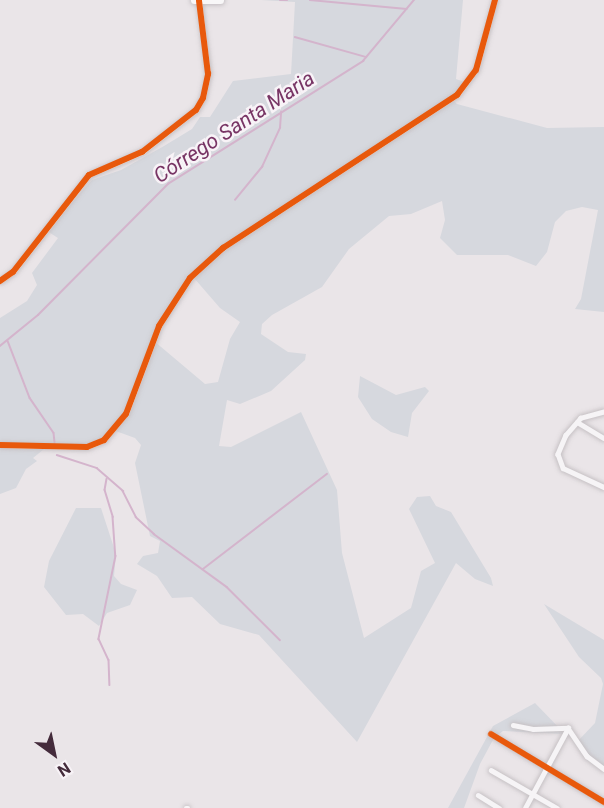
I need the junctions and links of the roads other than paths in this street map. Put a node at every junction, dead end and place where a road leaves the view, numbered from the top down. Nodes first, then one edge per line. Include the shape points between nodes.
1 (197, 0) edge
2 (220, 0) edge
3 (495, 0) edge
4 (0, 281) edge
5 (604, 412) edge
6 (577, 422) junction
7 (604, 438) edge
8 (0, 445) edge
9 (604, 487) edge
10 (513, 724) dead end
11 (568, 728) junction
12 (492, 734) dead end
13 (547, 769) junction
14 (604, 769) edge
15 (491, 770) dead end
16 (532, 794) junction
17 (478, 795) dead end
18 (604, 802) edge
19 (499, 808) edge
20 (525, 808) edge
21 (557, 808) edge

1 - 2 street
1 - 4 street via 208,74 196,110 142,152 89,175 13,272
3 - 8 street via 476,70 457,95 223,248 190,278 159,326 126,414 104,440 87,447
5 - 6 street via 589,414
6 - 7 street
6 - 9 street via 559,449 560,464
10 - 11 street via 533,729
11 - 13 street
11 - 14 street via 586,756
12 - 13 street
13 - 16 street
13 - 18 street
15 - 16 street
16 - 20 street
16 - 21 street
17 - 19 street

